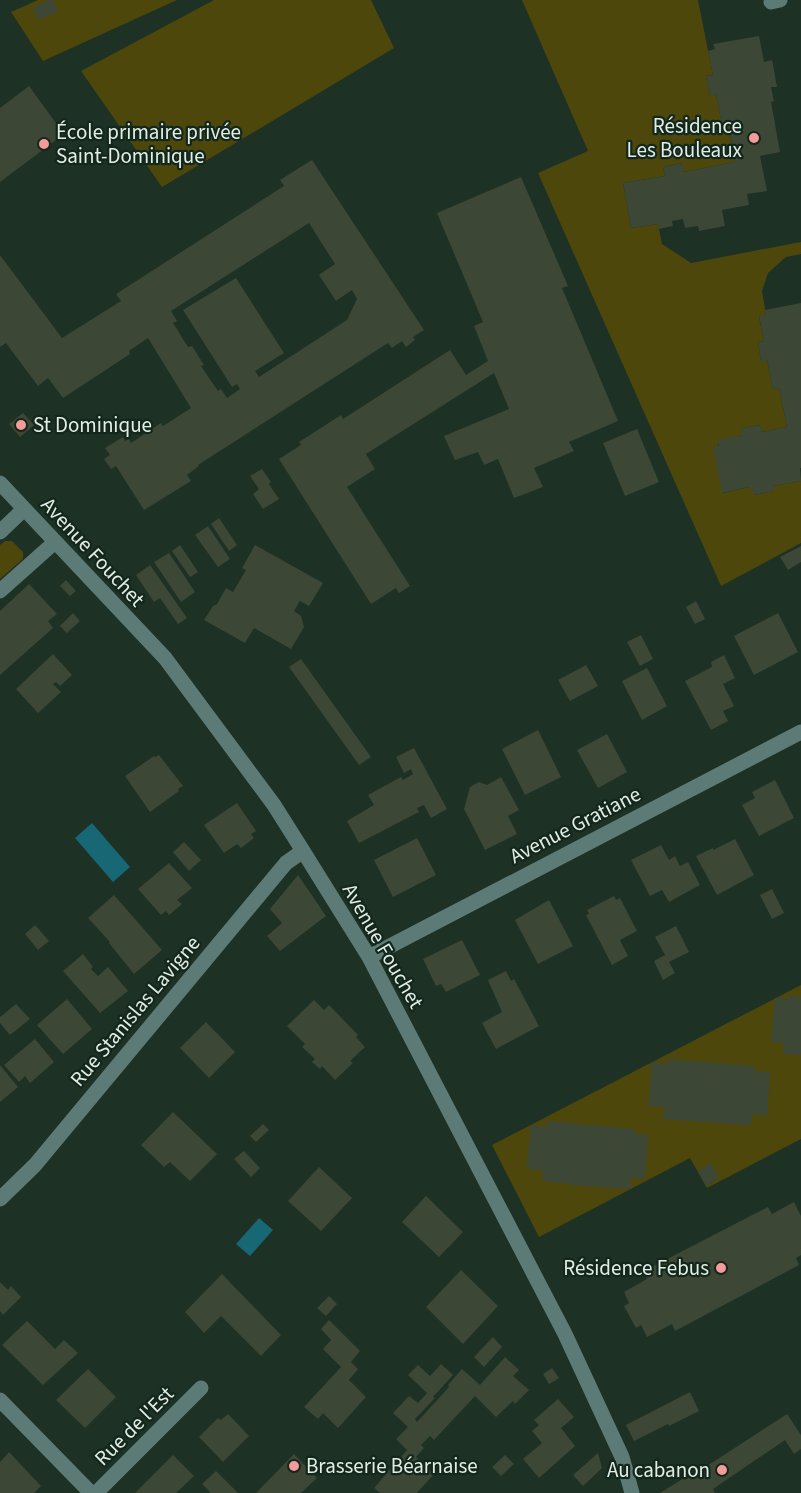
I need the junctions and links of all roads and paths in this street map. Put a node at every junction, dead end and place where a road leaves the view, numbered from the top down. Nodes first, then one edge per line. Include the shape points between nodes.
1 (0, 483) edge
2 (24, 509) junction
3 (0, 532) edge
4 (55, 542) junction
5 (0, 591) edge
6 (801, 732) edge
7 (303, 851) junction
8 (369, 957) junction
9 (0, 1199) edge
10 (201, 1388) dead end
11 (0, 1400) edge
12 (91, 1493) edge
13 (96, 1493) edge
14 (632, 1493) edge

1 - 2 street, Avenue Fouchet
2 - 3 street
2 - 4 street, Avenue Fouchet
4 - 5 street
4 - 7 street, Avenue Fouchet via 165,658 274,805
6 - 8 street, Avenue Gratiane
7 - 8 street, Avenue Fouchet
7 - 9 street, Rue Stanislas Lavigne via 286,863 35,1165
8 - 14 street, Avenue Fouchet via 565,1334 622,1457
10 - 13 street, Rue de l'Est
11 - 12 street

